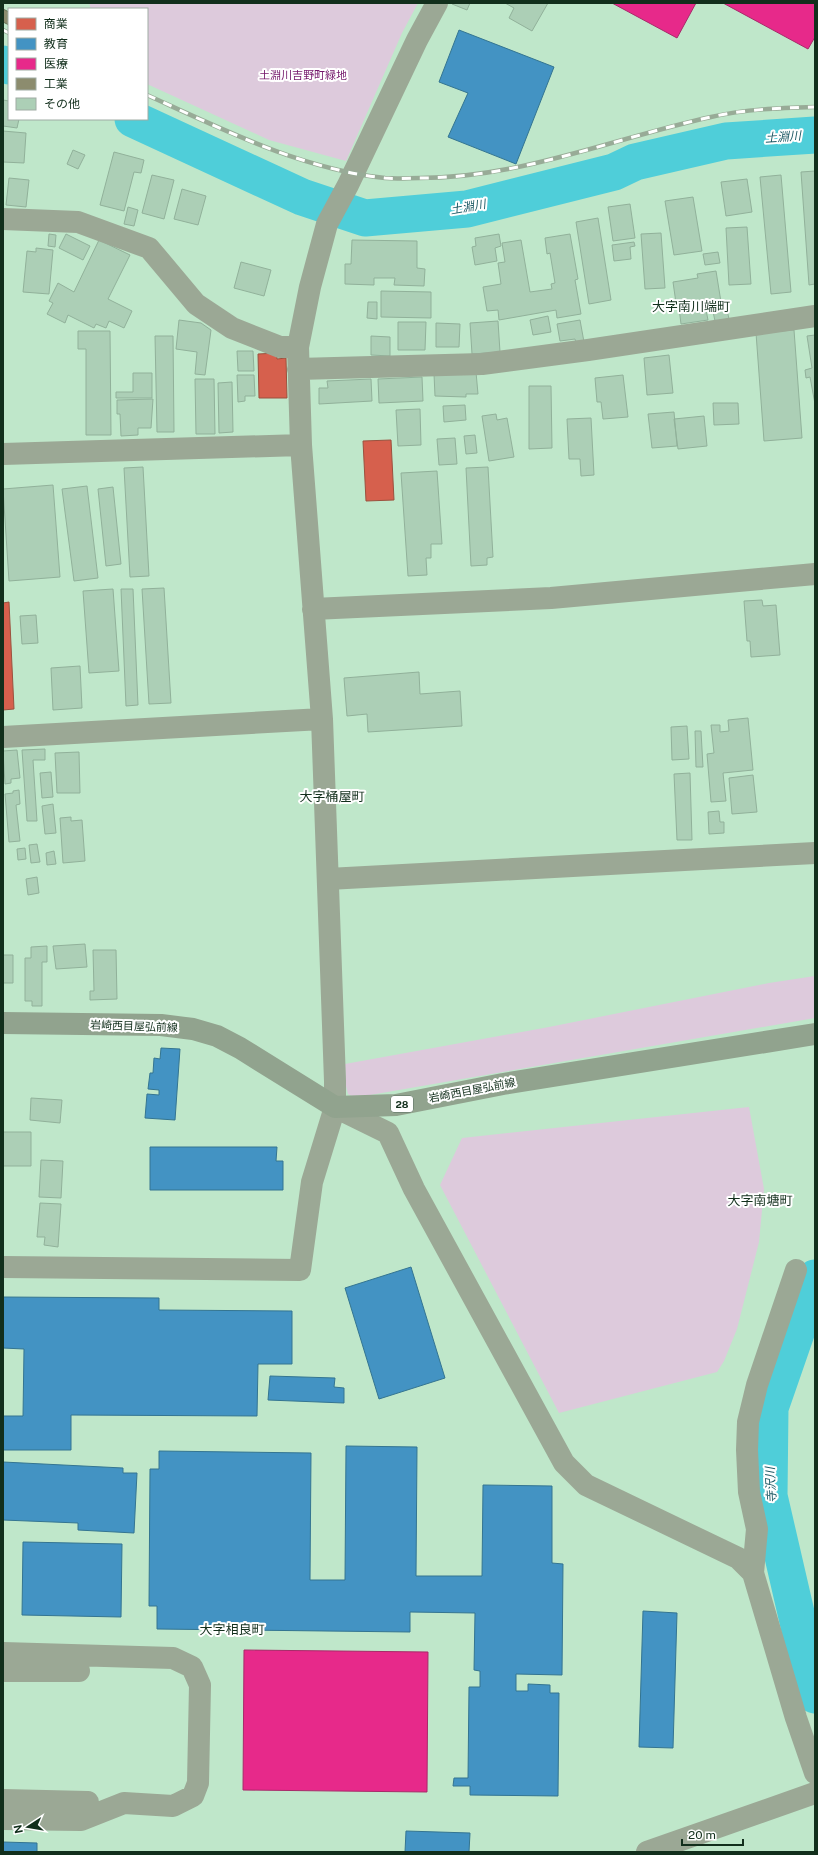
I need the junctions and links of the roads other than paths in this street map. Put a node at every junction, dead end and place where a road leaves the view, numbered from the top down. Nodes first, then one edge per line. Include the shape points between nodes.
1 (437, 3) edge
2 (3, 219) edge
3 (815, 316) edge
4 (298, 347) junction
5 (298, 369) junction
6 (301, 445) junction
7 (3, 454) edge
8 (815, 574) edge
9 (313, 609) junction
10 (322, 719) junction
11 (3, 737) edge
12 (815, 853) edge
13 (328, 879) junction
14 (3, 1023) edge
15 (815, 1034) edge
16 (335, 1107) junction
17 (3, 1267) edge
18 (796, 1270) dead end
19 (753, 1573) junction
20 (3, 1654) edge
21 (3, 1671) edge
22 (79, 1671) dead end
23 (815, 1773) edge
24 (815, 1793) edge
25 (3, 1800) edge
26 (88, 1802) dead end
27 (3, 1819) edge
28 (648, 1852) edge

1 - 4 street via 327,224 310,287
2 - 4 street via 78,222 149,248 196,304 226,324 280,348
3 - 5 street via 482,364
4 - 5 street
5 - 6 street
6 - 7 street
6 - 9 street
8 - 9 street via 551,598
9 - 10 street
10 - 11 street
10 - 13 street
12 - 13 street
13 - 16 street
14 - 16 main road, 岩崎西目屋弘前線 via 161,1025 193,1029 217,1036 240,1048
15 - 16 main road, 岩崎西目屋弘前線 / 28 via 503,1084 396,1105
16 - 17 street via 312,1182 300,1270
16 - 19 street via 388,1133 414,1189 564,1464 586,1485 738,1558
18 - 19 street via 757,1385 748,1422 749,1492 757,1529
19 - 23 street
20 - 27 street via 173,1658 192,1667 200,1685 198,1783 193,1796 173,1806 124,1804 81,1820
21 - 22 street
24 - 28 street
25 - 26 street

